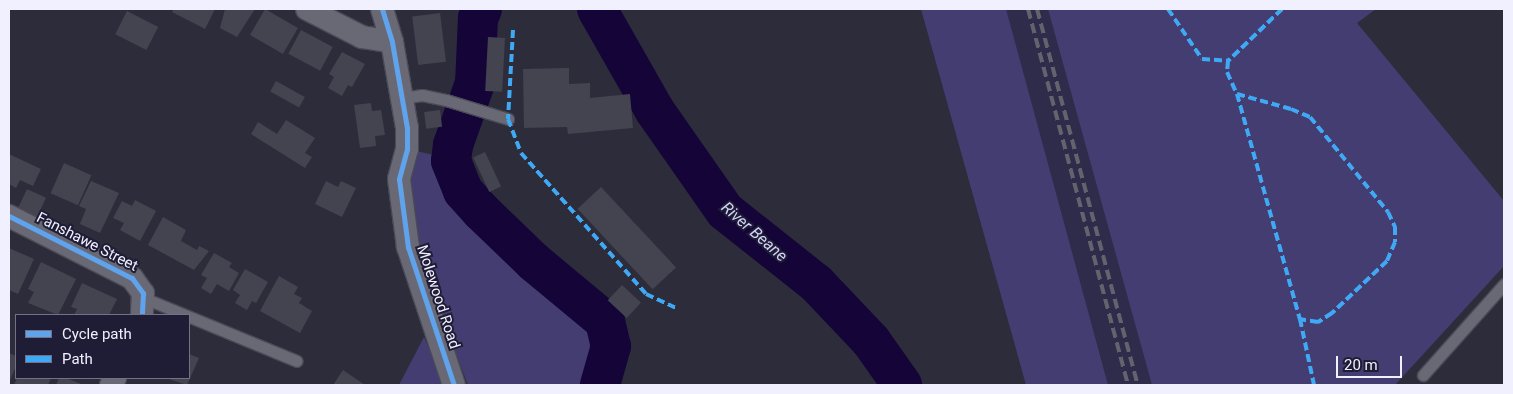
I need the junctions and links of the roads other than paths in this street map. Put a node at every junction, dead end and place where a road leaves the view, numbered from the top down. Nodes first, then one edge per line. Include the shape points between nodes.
1 (306, 9) edge
2 (382, 9) edge
3 (392, 42) junction
4 (402, 98) junction
5 (508, 119) dead end
6 (9, 216) edge
7 (1504, 284) edge
8 (143, 307) edge
9 (163, 314) edge
10 (190, 324) edge
11 (297, 362) dead end
12 (1422, 375) dead end
13 (454, 385) edge

1 - 3 street via 362,37
2 - 3 street, Molewood Road
3 - 4 street, Molewood Road
4 - 5 lane via 422,95
4 - 13 street, Molewood Road via 406,149 399,178 408,247
6 - 8 street, Fanshawe Street via 132,278 141,288
7 - 12 lane
8 - 9 lane
10 - 11 lane

